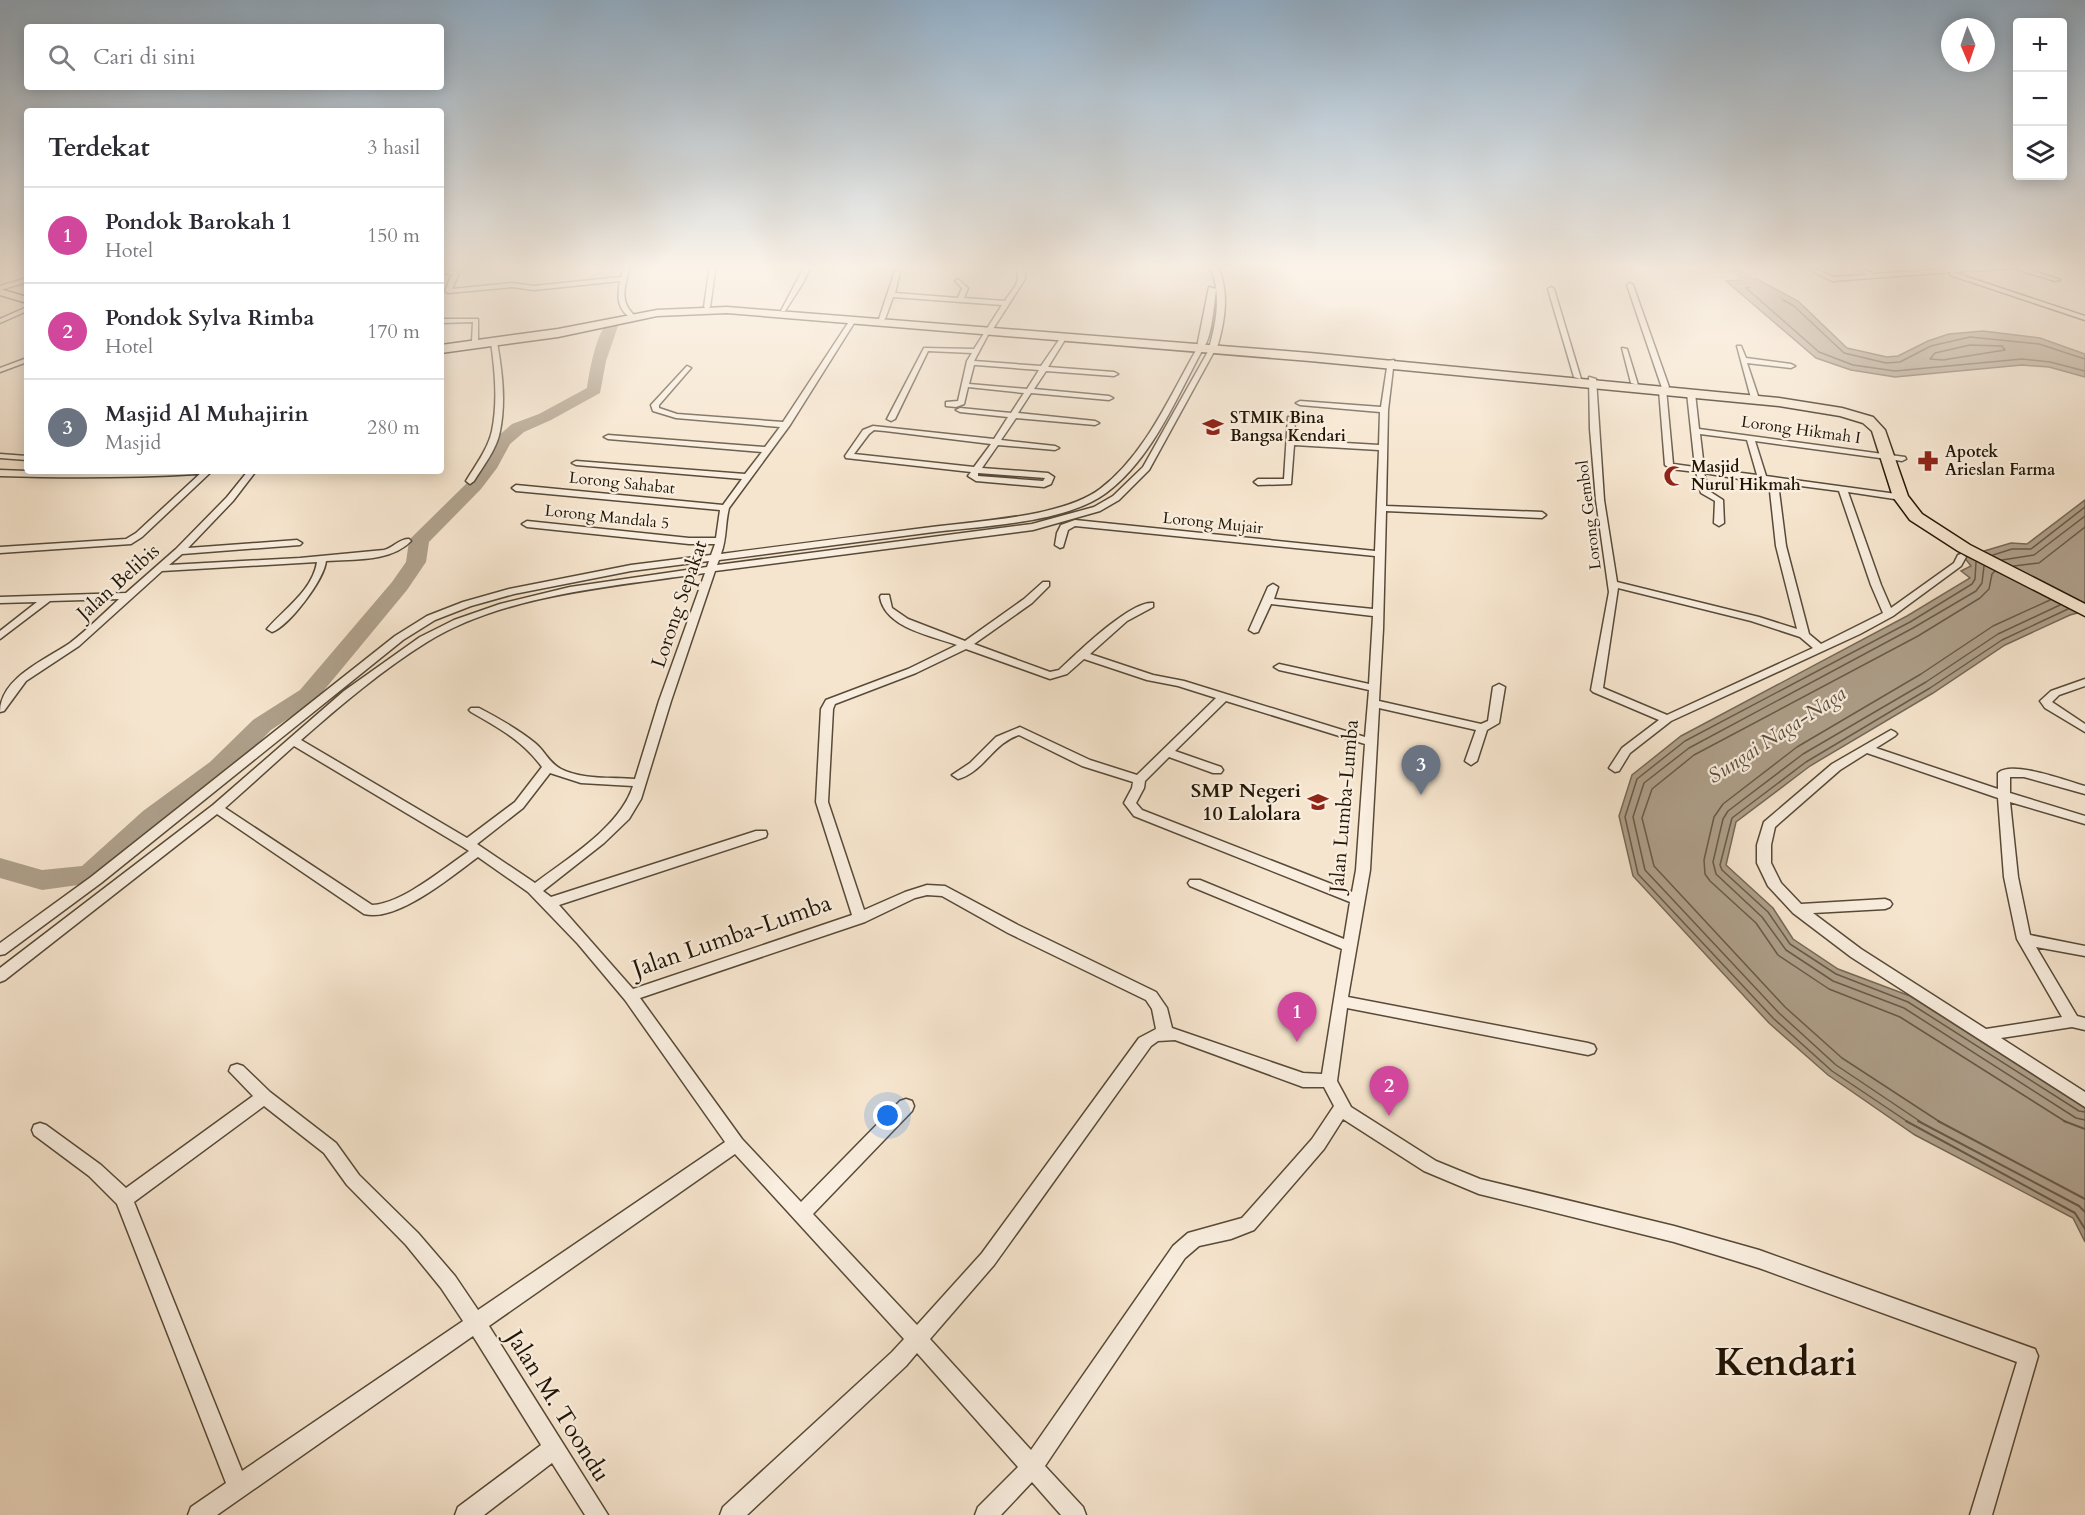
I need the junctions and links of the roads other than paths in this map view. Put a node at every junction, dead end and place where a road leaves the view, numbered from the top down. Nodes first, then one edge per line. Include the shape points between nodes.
1 (475, 336) edge
2 (513, 336) edge
3 (539, 336) edge
4 (843, 336) edge
5 (985, 336) edge
6 (1041, 336) edge
7 (1059, 336) edge
8 (1210, 336) edge
9 (1570, 336) edge
10 (1647, 336) edge
11 (1063, 338) junction
12 (475, 341) junction
13 (494, 342) junction
14 (444, 346) edge
15 (1208, 346) junction
16 (444, 347) edge
17 (1738, 347) dead end
18 (1624, 349) dead end
19 (975, 351) junction
20 (1743, 360) junction
21 (24, 361) edge
22 (976, 363) dead end
23 (1392, 363) junction
24 (1791, 366) dead end
25 (687, 368) dead end
26 (1042, 369) junction
27 (0, 370) edge
28 (1114, 374) dead end
29 (1588, 380) junction
30 (1635, 383) junction
31 (971, 386) dead end
32 (1664, 388) junction
33 (1029, 391) junction
34 (1691, 393) junction
35 (1754, 396) junction
36 (1109, 398) dead end
37 (1300, 403) dead end
38 (949, 404) dead end
39 (1384, 410) junction
40 (960, 411) dead end
41 (1015, 416) junction
42 (891, 419) dead end
43 (1291, 419) dead end
44 (1095, 423) dead end
45 (786, 425) junction
46 (1696, 431) junction
47 (608, 437) dead end
48 (1750, 438) junction
49 (996, 442) junction
50 (1290, 442) junction
51 (1055, 448) dead end
52 (1383, 448) junction
53 (768, 450) junction
54 (1, 457) edge
55 (1887, 457) junction
56 (24, 458) edge
57 (1902, 459) junction
58 (576, 463) dead end
59 (976, 470) junction
60 (1698, 470) junction
61 (0, 473) edge
62 (24, 473) edge
63 (100, 474) edge
64 (153, 474) edge
65 (205, 474) edge
66 (250, 474) edge
67 (746, 477) junction
68 (1768, 480) junction
69 (470, 481) dead end
70 (1258, 482) dead end
71 (516, 488) dead end
72 (1843, 491) junction
73 (1901, 497) junction
74 (725, 508) junction
75 (1381, 508) junction
76 (1542, 515) dead end
77 (1719, 523) dead end
78 (527, 524) dead end
79 (406, 541) dead end
80 (720, 541) junction
81 (297, 543) dead end
82 (1060, 545) dead end
83 (1967, 549) junction
84 (0, 550) edge
85 (179, 551) junction
86 (1379, 554) junction
87 (716, 556) junction
88 (322, 559) junction
89 (162, 568) junction
90 (711, 569) junction
91 (1046, 584) dead end
92 (1613, 584) junction
93 (1273, 587) dead end
94 (130, 596) junction
95 (885, 597) dead end
96 (48, 598) junction
97 (0, 600) edge
98 (1268, 601) junction
99 (2085, 601) edge
100 (1149, 605) dead end
101 (2085, 611) edge
102 (1378, 614) junction
103 (1889, 614) junction
104 (272, 629) dead end
105 (1254, 630) dead end
106 (1804, 635) junction
107 (0, 636) edge
108 (966, 645) junction
109 (1820, 648) junction
110 (1082, 655) junction
111 (1279, 667) dead end
112 (2085, 682) edge
113 (1499, 687) dead end
114 (1373, 695) junction
115 (1224, 697) junction
116 (0, 709) edge
117 (475, 710) dead end
118 (1667, 719) junction
119 (1482, 728) junction
120 (2085, 729) edge
121 (1891, 734) dead end
122 (294, 741) junction
123 (1371, 742) junction
124 (1866, 749) junction
125 (1168, 752) junction
126 (1472, 761) dead end
127 (549, 767) junction
128 (1614, 768) dead end
129 (1218, 770) dead end
130 (958, 776) dead end
131 (1139, 780) junction
132 (641, 783) junction
133 (2085, 790) edge
134 (2003, 796) junction
135 (217, 808) junction
136 (2085, 820) edge
137 (761, 834) dead end
138 (473, 848) junction
139 (1195, 883) dead end
140 (535, 890) junction
141 (1358, 900) junction
142 (549, 903) junction
143 (1885, 904) dead end
144 (1798, 909) junction
145 (860, 918) junction
146 (2024, 939) junction
147 (1350, 947) junction
148 (0, 950) edge
149 (2085, 951) edge
150 (0, 976) edge
151 (630, 996) junction
152 (1340, 1001) junction
153 (2078, 1023) edge
154 (1165, 1034) junction
155 (1983, 1035) junction
156 (1588, 1048) dead end
157 (237, 1071) dead end
158 (1329, 1082) junction
159 (264, 1097) junction
160 (2085, 1100) edge
161 (906, 1106) dead end
162 (1341, 1108) junction
163 (40, 1130) dead end
164 (736, 1144) junction
165 (124, 1199) junction
166 (802, 1213) junction
167 (476, 1323) junction
168 (917, 1338) junction
169 (555, 1448) junction
170 (1032, 1467) junction
171 (238, 1487) junction
172 (199, 1515) edge
173 (466, 1515) edge
174 (597, 1515) edge
175 (731, 1515) edge
176 (986, 1515) edge
177 (1075, 1515) edge
178 (1981, 1515) edge

1 - 12 street
2 - 12 highway
3 - 13 highway
4 - 45 street, Lorong Sepakat
5 - 19 street
6 - 11 highway
7 - 15 highway
8 - 15 street
9 - 29 street, Lorong Gembol
10 - 32 street
11 - 15 highway
11 - 26 street
12 - 14 highway
13 - 16 highway
13 - 69 street via 500,379 496,432
15 - 23 highway
15 - 87 street via 1121,476 1083,502 1029,517
15 - 90 street via 1146,468 1116,498 1097,509 1033,527
17 - 20 street
18 - 30 street
19 - 38 street via 962,398 956,405
19 - 42 street via 926,349
20 - 24 street
20 - 35 street
21 - 27 street
22 - 26 street
23 - 29 highway
23 - 39 street, Jalan Lumba-Lumba
25 - 45 street via 656,409 676,416
26 - 28 street
26 - 33 street
29 - 30 highway
29 - 32 highway
29 - 92 street, Lorong Gembol
30 - 32 highway
31 - 33 street
32 - 34 highway
32 - 35 highway
32 - 60 street via 1669,465
33 - 36 street
33 - 41 street
34 - 46 street
34 - 55 highway via 1852,414 1878,430
35 - 57 highway via 1841,406 1877,417 1890,428
37 - 39 street
39 - 52 street, Jalan Lumba-Lumba
40 - 41 street
41 - 44 street
41 - 49 street
43 - 50 street
45 - 53 street, Lorong Sepakat
46 - 48 street, Lorong Hikmah I
46 - 60 street
47 - 53 street
48 - 55 street, Lorong Hikmah I
48 - 68 street
49 - 51 street
49 - 59 street
49 - 59 street via 873,429 866,432 849,455
50 - 52 street
50 - 70 street via 1288,483
52 - 75 street, Jalan Lumba-Lumba
53 - 67 street, Lorong Sepakat
54 - 56 street
55 - 57 street, Lorong Hikmah I
55 - 73 highway
57 - 83 highway via 1914,496
58 - 67 street
59 - 59 street via 1048,476 1049,480 1043,484 976,478 972,476
60 - 68 street
60 - 77 street via 1705,493 1719,500
61 - 62 street
63 - 64 street
65 - 84 street via 128,542
66 - 85 street, Jalan Belibis
67 - 74 street, Lorong Sepakat
68 - 72 street
68 - 106 street via 1780,546
71 - 74 street, Lorong Sahabat
72 - 73 street
72 - 103 street
73 - 83 highway via 1916,517
74 - 80 street, Lorong Sepakat
75 - 76 street
75 - 86 street, Jalan Lumba-Lumba
78 - 80 street, Lorong Mandala 5
79 - 88 street via 384,553
80 - 87 street, Lorong Sepakat
81 - 85 street
82 - 86 street, Lorong Mujair via 1062,529 1075,523
83 - 99 highway
83 - 101 highway
83 - 103 street via 1958,564
85 - 89 street, Jalan Belibis
86 - 102 street, Jalan Lumba-Lumba
87 - 90 street, Lorong Sepakat
87 - 148 street via 513,591 430,618 374,657 96,880
88 - 89 street
88 - 104 street via 319,575
89 - 94 street, Jalan Belibis
90 - 122 street via 570,590 500,606 458,622 424,639 348,693
90 - 132 street, Lorong Sepakat
91 - 108 street
92 - 106 street
92 - 118 street, Lorong Gembol via 1597,690
93 - 98 street
94 - 96 street
94 - 116 street, Jalan Belibis via 75,644 22,679
95 - 108 street via 886,606 893,613
96 - 97 street
96 - 107 street
98 - 102 street
98 - 105 street
100 - 110 street via 1123,619
102 - 114 street, Jalan Lumba-Lumba
103 - 109 street
106 - 109 street
108 - 110 street via 1050,676 1063,672
108 - 145 street via 827,705 822,802
109 - 118 street
110 - 115 street
111 - 114 street
112 - 120 street via 2055,693 2046,701
113 - 119 street via 1493,723
114 - 119 street
114 - 123 street, Jalan Lumba-Lumba
115 - 123 street
115 - 125 street
117 - 127 street via 518,735
118 - 128 street via 1626,751
119 - 126 street
121 - 124 street
122 - 135 street
122 - 138 street
123 - 141 street, Jalan Lumba-Lumba
124 - 134 street
124 - 144 street via 1836,766 1769,825 1764,863 1775,886
125 - 129 street
125 - 131 street
127 - 132 street via 585,779
127 - 138 street via 519,805
130 - 131 street via 970,771 996,742 1020,731 1086,763
131 - 141 street via 1130,803 1138,813
132 - 140 street, Lorong Sepakat via 624,816
133 - 134 street via 2007,771
134 - 136 street
134 - 146 street via 2014,904
135 - 138 street via 375,912 392,907
135 - 150 street
137 - 142 street
138 - 140 street
139 - 147 street
140 - 142 street
141 - 147 street, Jalan Lumba-Lumba
142 - 151 street
143 - 144 street
144 - 155 street via 1856,953
145 - 151 street, Jalan Lumba-Lumba
145 - 154 street, Jalan Lumba-Lumba via 927,890 945,891 1151,996 1159,1008
146 - 149 street
146 - 153 street
147 - 152 street, Jalan Lumba-Lumba
151 - 164 street, Jalan Lumba-Lumba
152 - 156 street
152 - 158 street, Jalan Lumba-Lumba
153 - 155 street
154 - 158 street via 1189,1037 1303,1080
154 - 168 street via 1145,1042 988,1259
155 - 160 street
157 - 159 street, Jalan M. Toondu
158 - 162 street
159 - 165 street
159 - 167 street, Jalan M. Toondu via 330,1148 353,1180 448,1282
161 - 166 street
162 - 170 street via 1318,1144 1248,1224 1194,1239 1179,1252
162 - 178 street via 1430,1166 1479,1186 1759,1259 2028,1356
163 - 165 street via 114,1185
164 - 166 street, Jalan Lumba-Lumba
164 - 167 street
165 - 171 street
166 - 168 street, Jalan Lumba-Lumba
167 - 169 street, Jalan M. Toondu
167 - 171 street
168 - 170 street, Jalan Lumba-Lumba
168 - 175 street
169 - 173 street
169 - 174 street, Jalan M. Toondu
170 - 176 street
170 - 177 street, Jalan Lumba-Lumba
171 - 172 street

